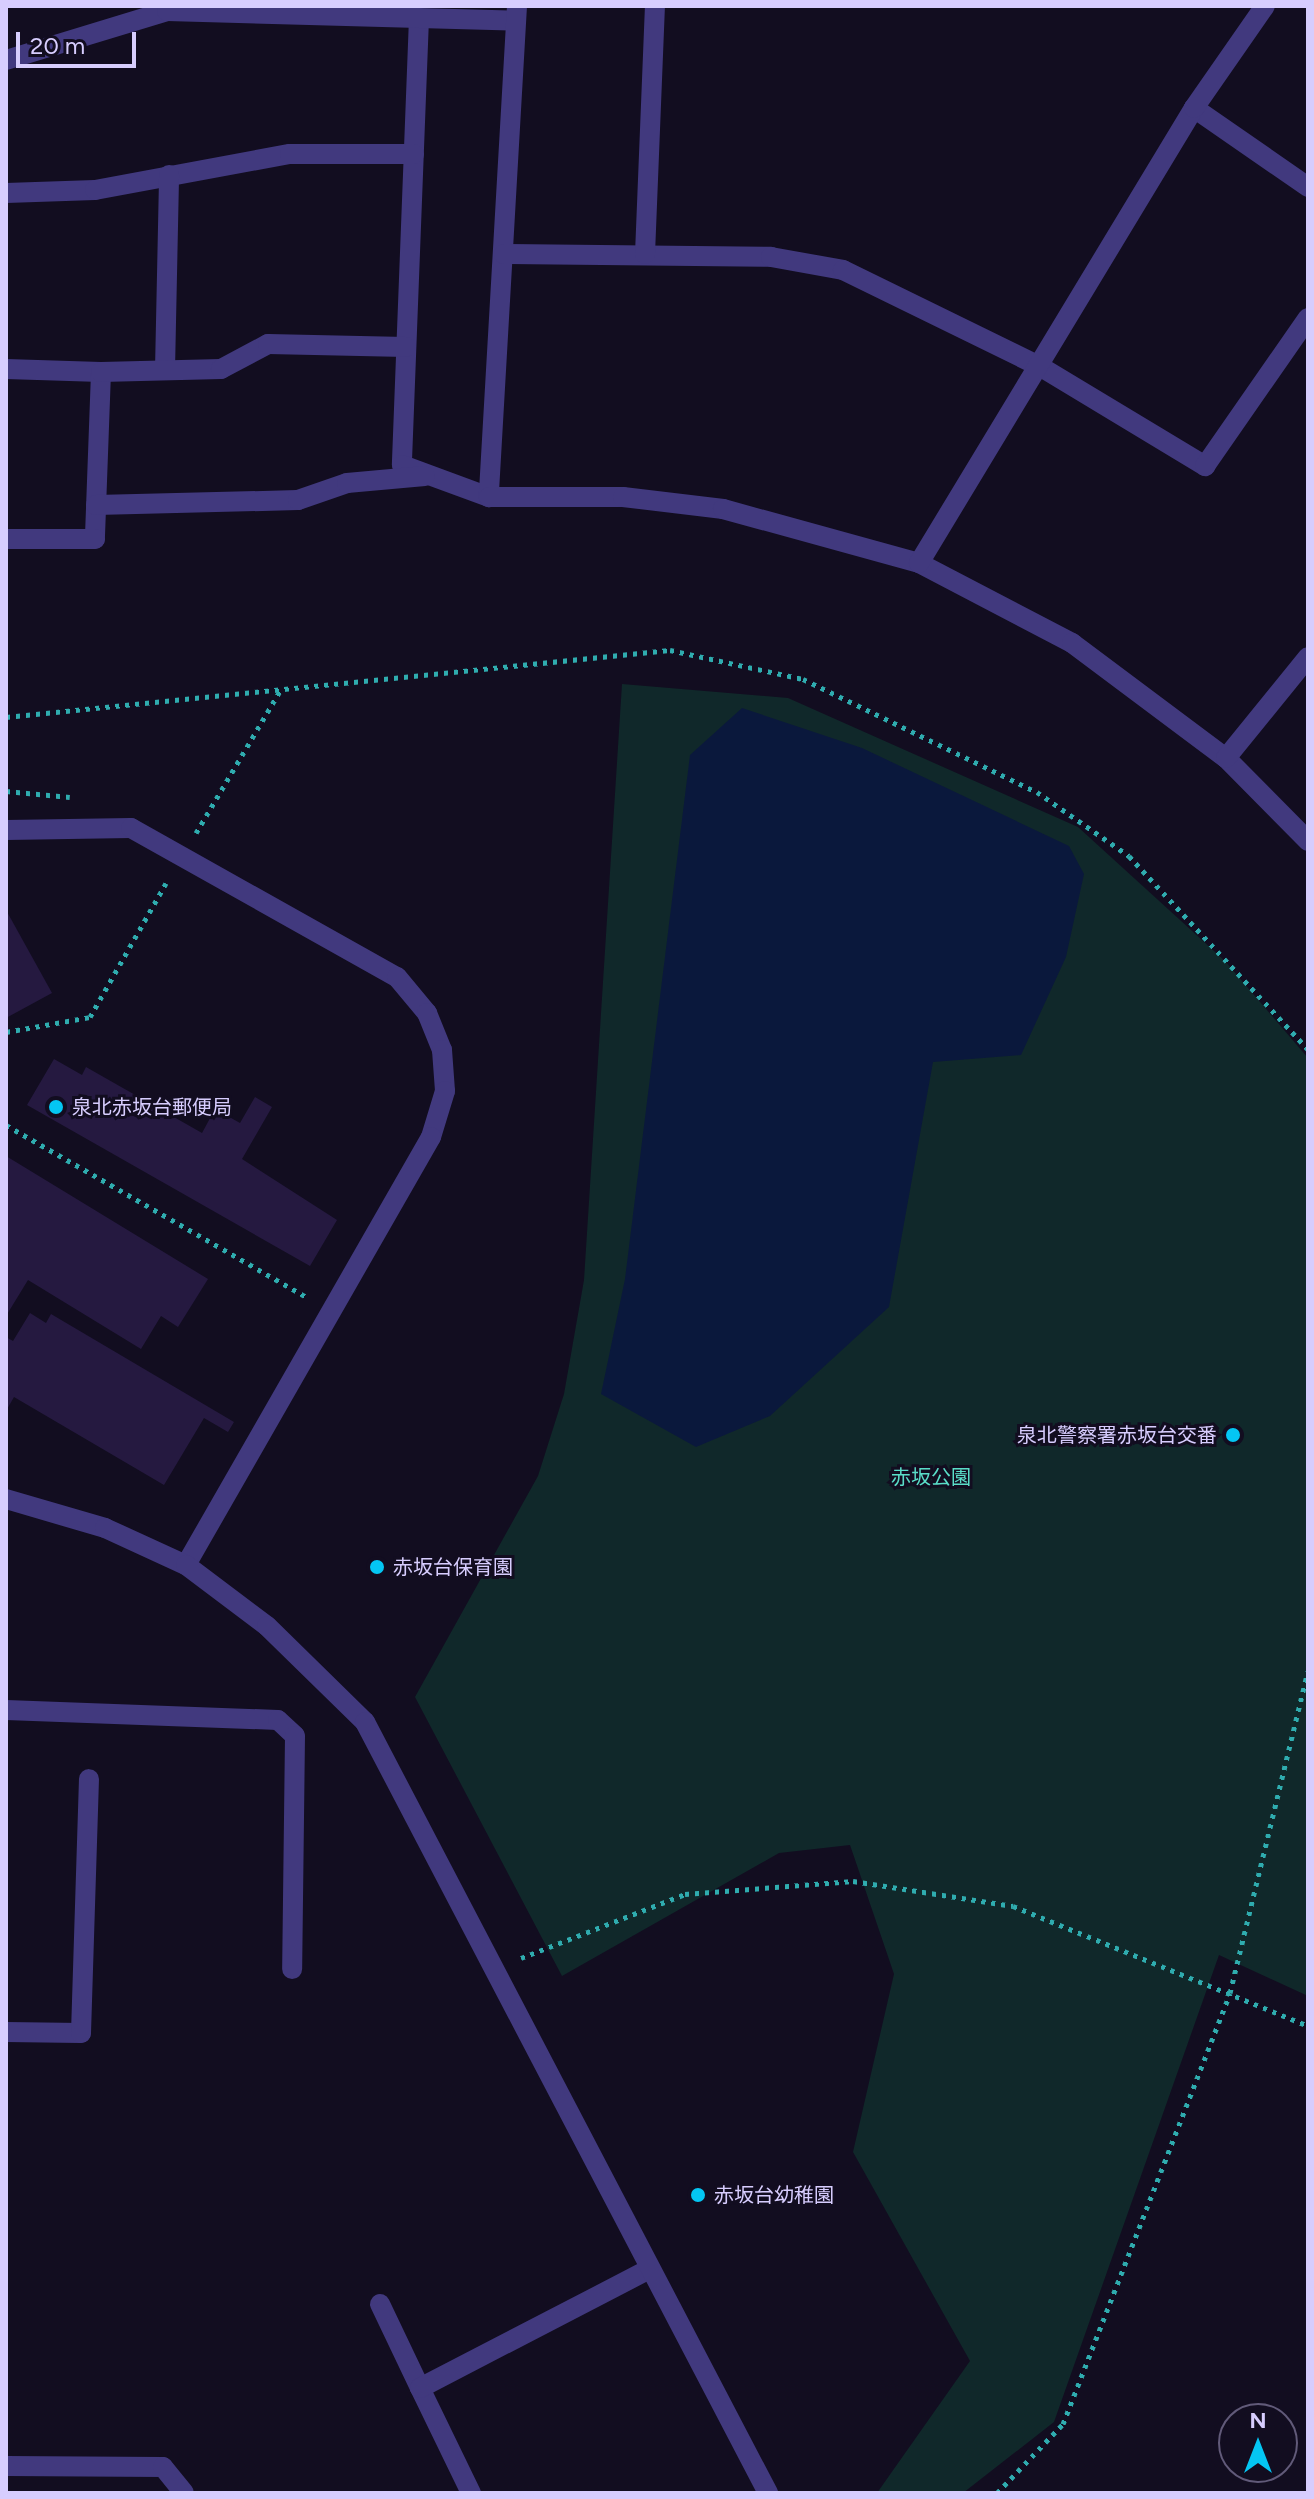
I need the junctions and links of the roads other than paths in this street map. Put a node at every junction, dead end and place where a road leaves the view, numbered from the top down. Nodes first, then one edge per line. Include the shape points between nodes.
1 (655, 6) edge
2 (1265, 6) edge
3 (517, 13) edge
4 (419, 18) junction
5 (6, 60) edge
6 (1194, 108) junction
7 (414, 154) junction
8 (169, 175) junction
9 (1308, 187) edge
10 (6, 193) edge
11 (504, 254) junction
12 (645, 254) junction
13 (1308, 318) edge
14 (406, 347) junction
15 (1041, 367) junction
16 (6, 369) edge
17 (165, 370) junction
18 (101, 372) junction
19 (431, 475) junction
20 (489, 497) junction
21 (96, 505) junction
22 (6, 539) edge
23 (919, 563) junction
24 (1308, 657) edge
25 (1226, 758) junction
26 (6, 830) edge
27 (1308, 841) edge
28 (6, 1499) edge
29 (186, 1565) junction
30 (6, 1710) edge
31 (89, 1779) dead end
32 (292, 1969) dead end
33 (6, 2032) edge
34 (648, 2270) junction
35 (380, 2304) dead end
36 (420, 2388) junction
37 (6, 2466) edge
38 (184, 2493) edge
39 (471, 2493) edge
40 (768, 2493) edge

1 - 12 street
2 - 6 street
3 - 4 street
3 - 11 street
4 - 5 street via 167,11
4 - 7 street
6 - 9 street
6 - 15 street
7 - 8 street via 290,154
7 - 14 street
8 - 10 street via 95,190
8 - 17 street
11 - 12 street
11 - 20 street
12 - 15 street via 771,257 843,270
13 - 15 street via 1205,466
14 - 17 street via 268,344 221,369
14 - 19 street via 402,465
15 - 23 street
16 - 18 street
17 - 18 street
18 - 21 street
19 - 20 street
19 - 21 street via 347,483 298,500
20 - 23 street via 623,497 723,509
21 - 22 street via 95,539
23 - 25 street via 1072,643
24 - 25 street
25 - 27 street
26 - 29 street via 131,828 397,977 427,1013 442,1050 445,1091 431,1137
28 - 29 street via 105,1528
29 - 34 street via 267,1626 365,1722
30 - 32 street via 278,1720 295,1736
31 - 33 street via 81,2033
34 - 36 street
34 - 40 street
35 - 36 street
36 - 39 street
37 - 38 street via 163,2467

